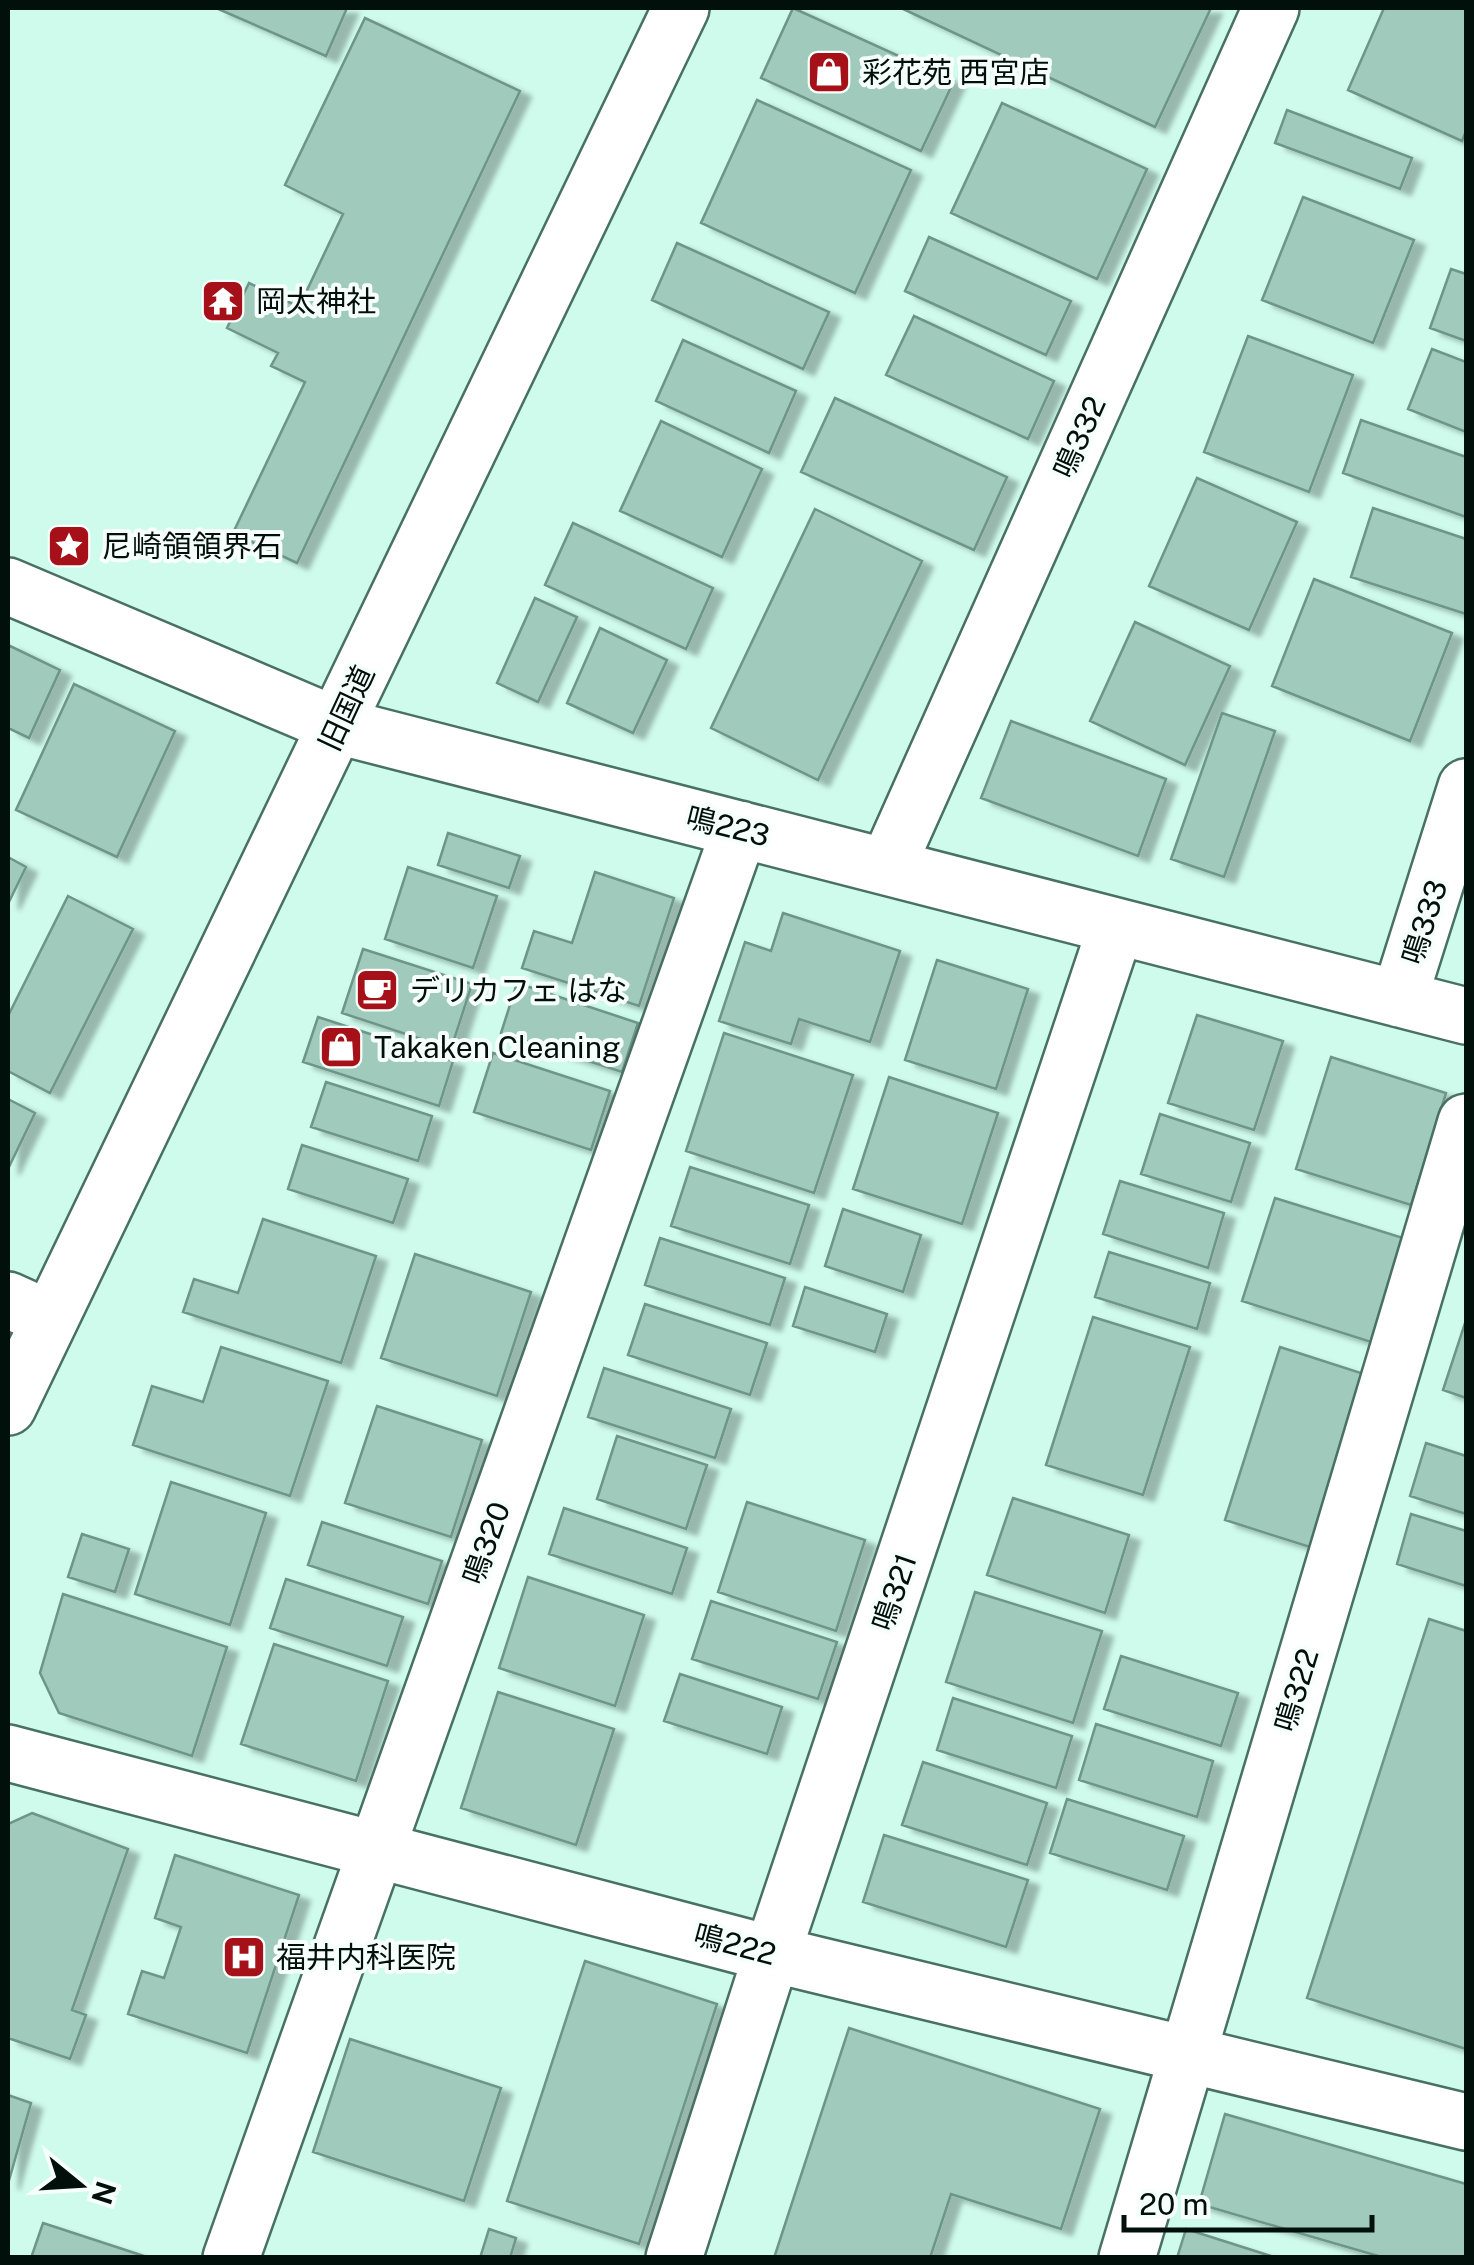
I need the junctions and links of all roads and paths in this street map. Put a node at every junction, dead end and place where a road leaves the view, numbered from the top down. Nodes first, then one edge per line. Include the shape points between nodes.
1 (681, 8) edge
2 (1271, 8) edge
3 (8, 586) edge
4 (338, 726) junction
5 (1466, 787) edge
6 (740, 829) junction
7 (887, 868) junction
8 (1116, 926) junction
9 (1399, 1000) junction
10 (1466, 1016) edge
11 (1466, 1122) edge
12 (29, 1310) edge
13 (8, 1407) edge
14 (8, 1754) edge
15 (376, 1850) junction
16 (772, 1954) junction
17 (1187, 2054) junction
18 (1466, 2122) edge
19 (231, 2258) edge
20 (674, 2258) edge
21 (1126, 2258) edge

1 - 4 street, 旧国道
2 - 7 street, 鳴332
3 - 4 street, 鳴223
4 - 6 street, 鳴223
4 - 12 street, 旧国道
5 - 9 street, 鳴333
6 - 7 street, 鳴223
6 - 15 street, 鳴320
7 - 8 street, 鳴223
8 - 9 street, 鳴223
8 - 16 street, 鳴321
9 - 10 street, 鳴223
11 - 17 street, 鳴322
12 - 13 street, 旧国道
14 - 15 street, 鳴222
15 - 16 street, 鳴222
15 - 19 street, 鳴320
16 - 17 street, 鳴222
16 - 20 street, 鳴321
17 - 18 street, 鳴222
17 - 21 street, 鳴322

